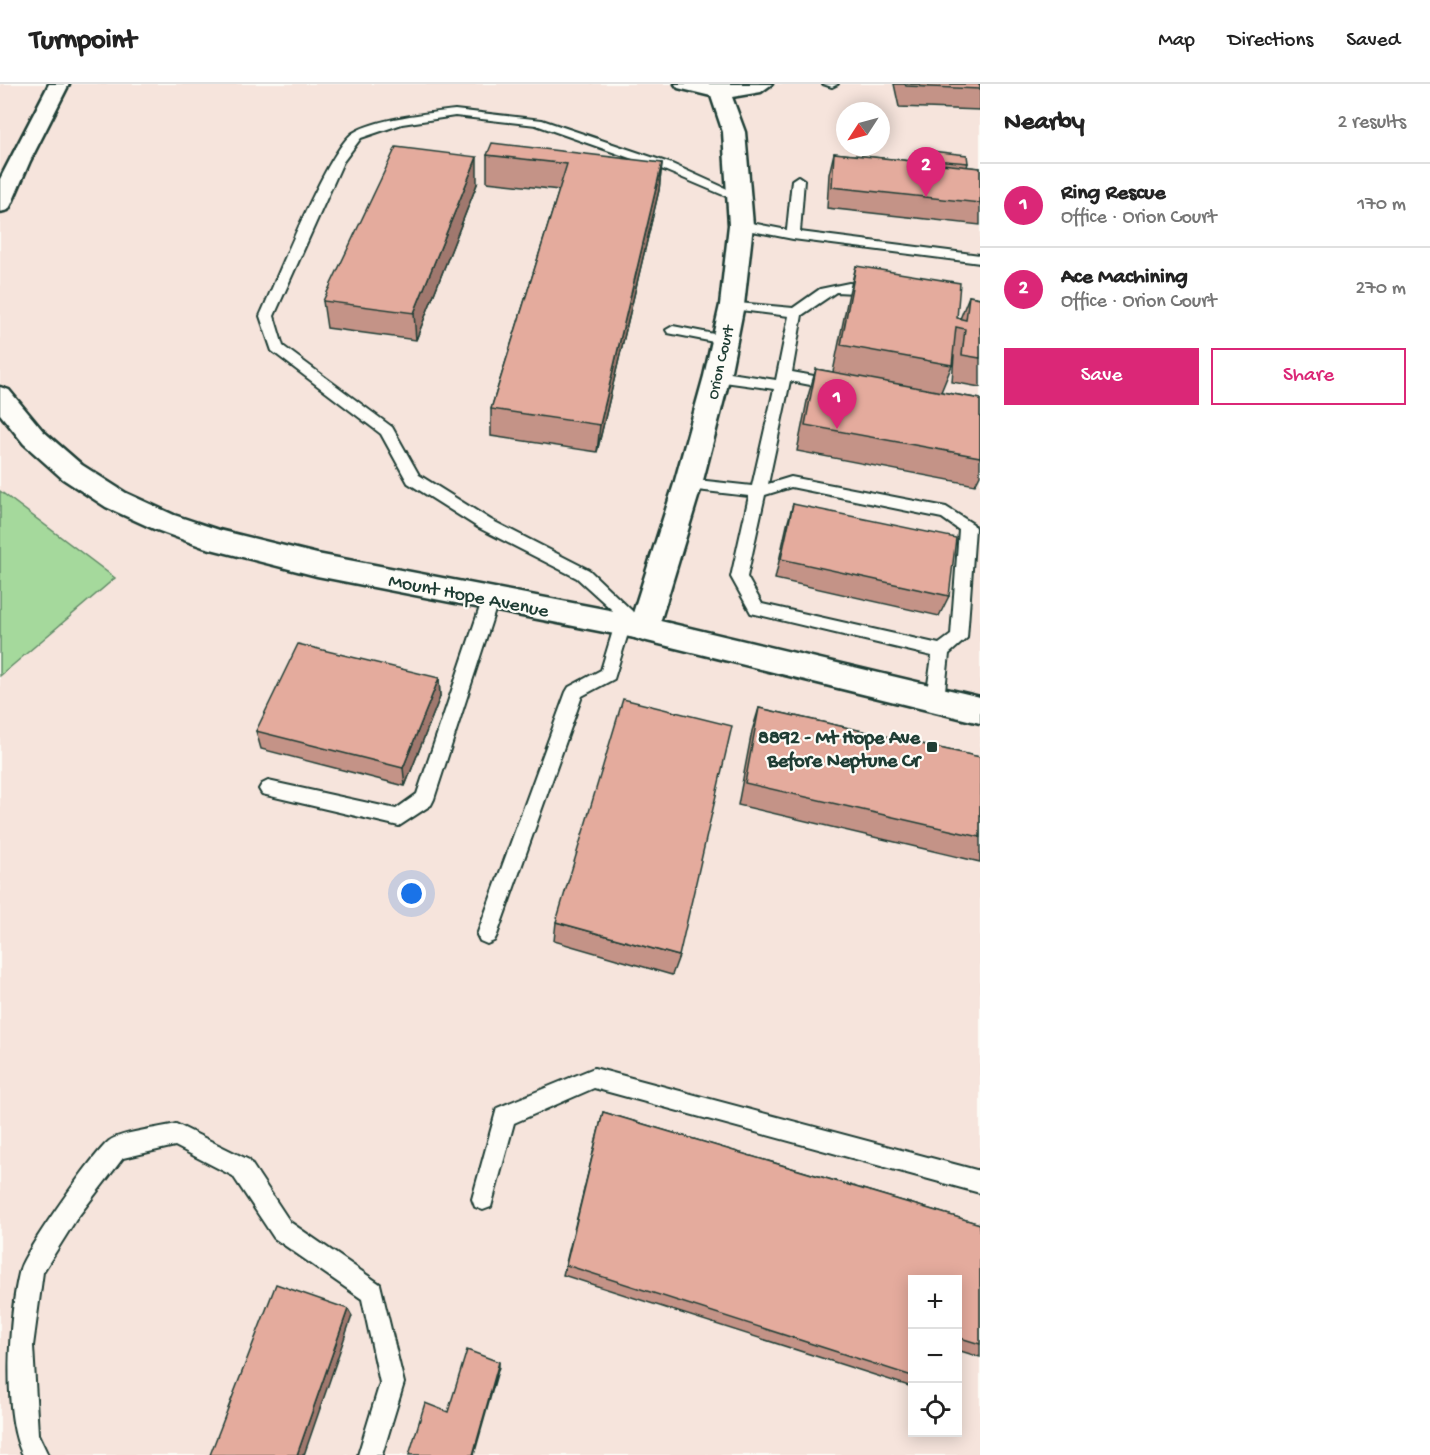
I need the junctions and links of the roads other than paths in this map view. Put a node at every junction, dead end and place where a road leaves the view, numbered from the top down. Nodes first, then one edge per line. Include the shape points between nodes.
1 (59, 84) edge
2 (686, 84) edge
3 (762, 84) edge
4 (719, 90) junction
5 (798, 180) dead end
6 (2, 196) edge
7 (739, 197) junction
8 (741, 225) junction
9 (793, 235) junction
10 (980, 259) edge
11 (894, 293) edge
12 (732, 305) junction
13 (796, 313) junction
14 (673, 330) dead end
15 (724, 340) junction
16 (717, 376) junction
17 (783, 381) junction
18 (848, 387) edge
19 (0, 396) edge
20 (688, 484) junction
21 (758, 492) junction
22 (491, 598) junction
23 (633, 626) junction
24 (941, 651) junction
25 (935, 699) junction
26 (980, 710) edge
27 (268, 789) dead end
28 (488, 935) dead end
29 (980, 1182) edge
30 (483, 1199) dead end
31 (36, 1455) edge
32 (370, 1455) edge

1 - 6 street
2 - 4 street
3 - 4 street
4 - 7 street, Orion Court via 734,132
5 - 9 lane
7 - 8 street, Orion Court
7 - 23 lane via 668,167 538,122 455,113 400,121 357,136 337,161 267,316 278,348 387,431 412,479 485,524 583,574
8 - 9 lane
8 - 12 street, Orion Court
9 - 10 lane
11 - 13 lane via 839,285
12 - 13 lane
12 - 15 street, Orion Court
13 - 17 lane
14 - 15 lane
15 - 16 street, Orion Court
16 - 17 lane
16 - 20 street, Orion Court
17 - 18 lane
17 - 21 lane
19 - 22 street, Mount Hope Avenue via 16,420 47,452 96,489 158,521 215,541 300,561
20 - 21 lane
20 - 23 street, Orion Court
21 - 24 lane via 738,577 757,609
21 - 24 lane via 791,482 946,513 968,528 959,638
22 - 23 street, Mount Hope Avenue
22 - 27 lane via 424,799 399,818
23 - 25 street, Mount Hope Avenue
23 - 28 lane via 608,674 575,692
24 - 25 lane
25 - 26 street, Mount Hope Avenue
29 - 30 lane via 594,1078 505,1116
31 - 32 lane via 26,1436 21,1347 32,1269 69,1210 117,1149 176,1135 240,1168 282,1230 372,1292 392,1383

